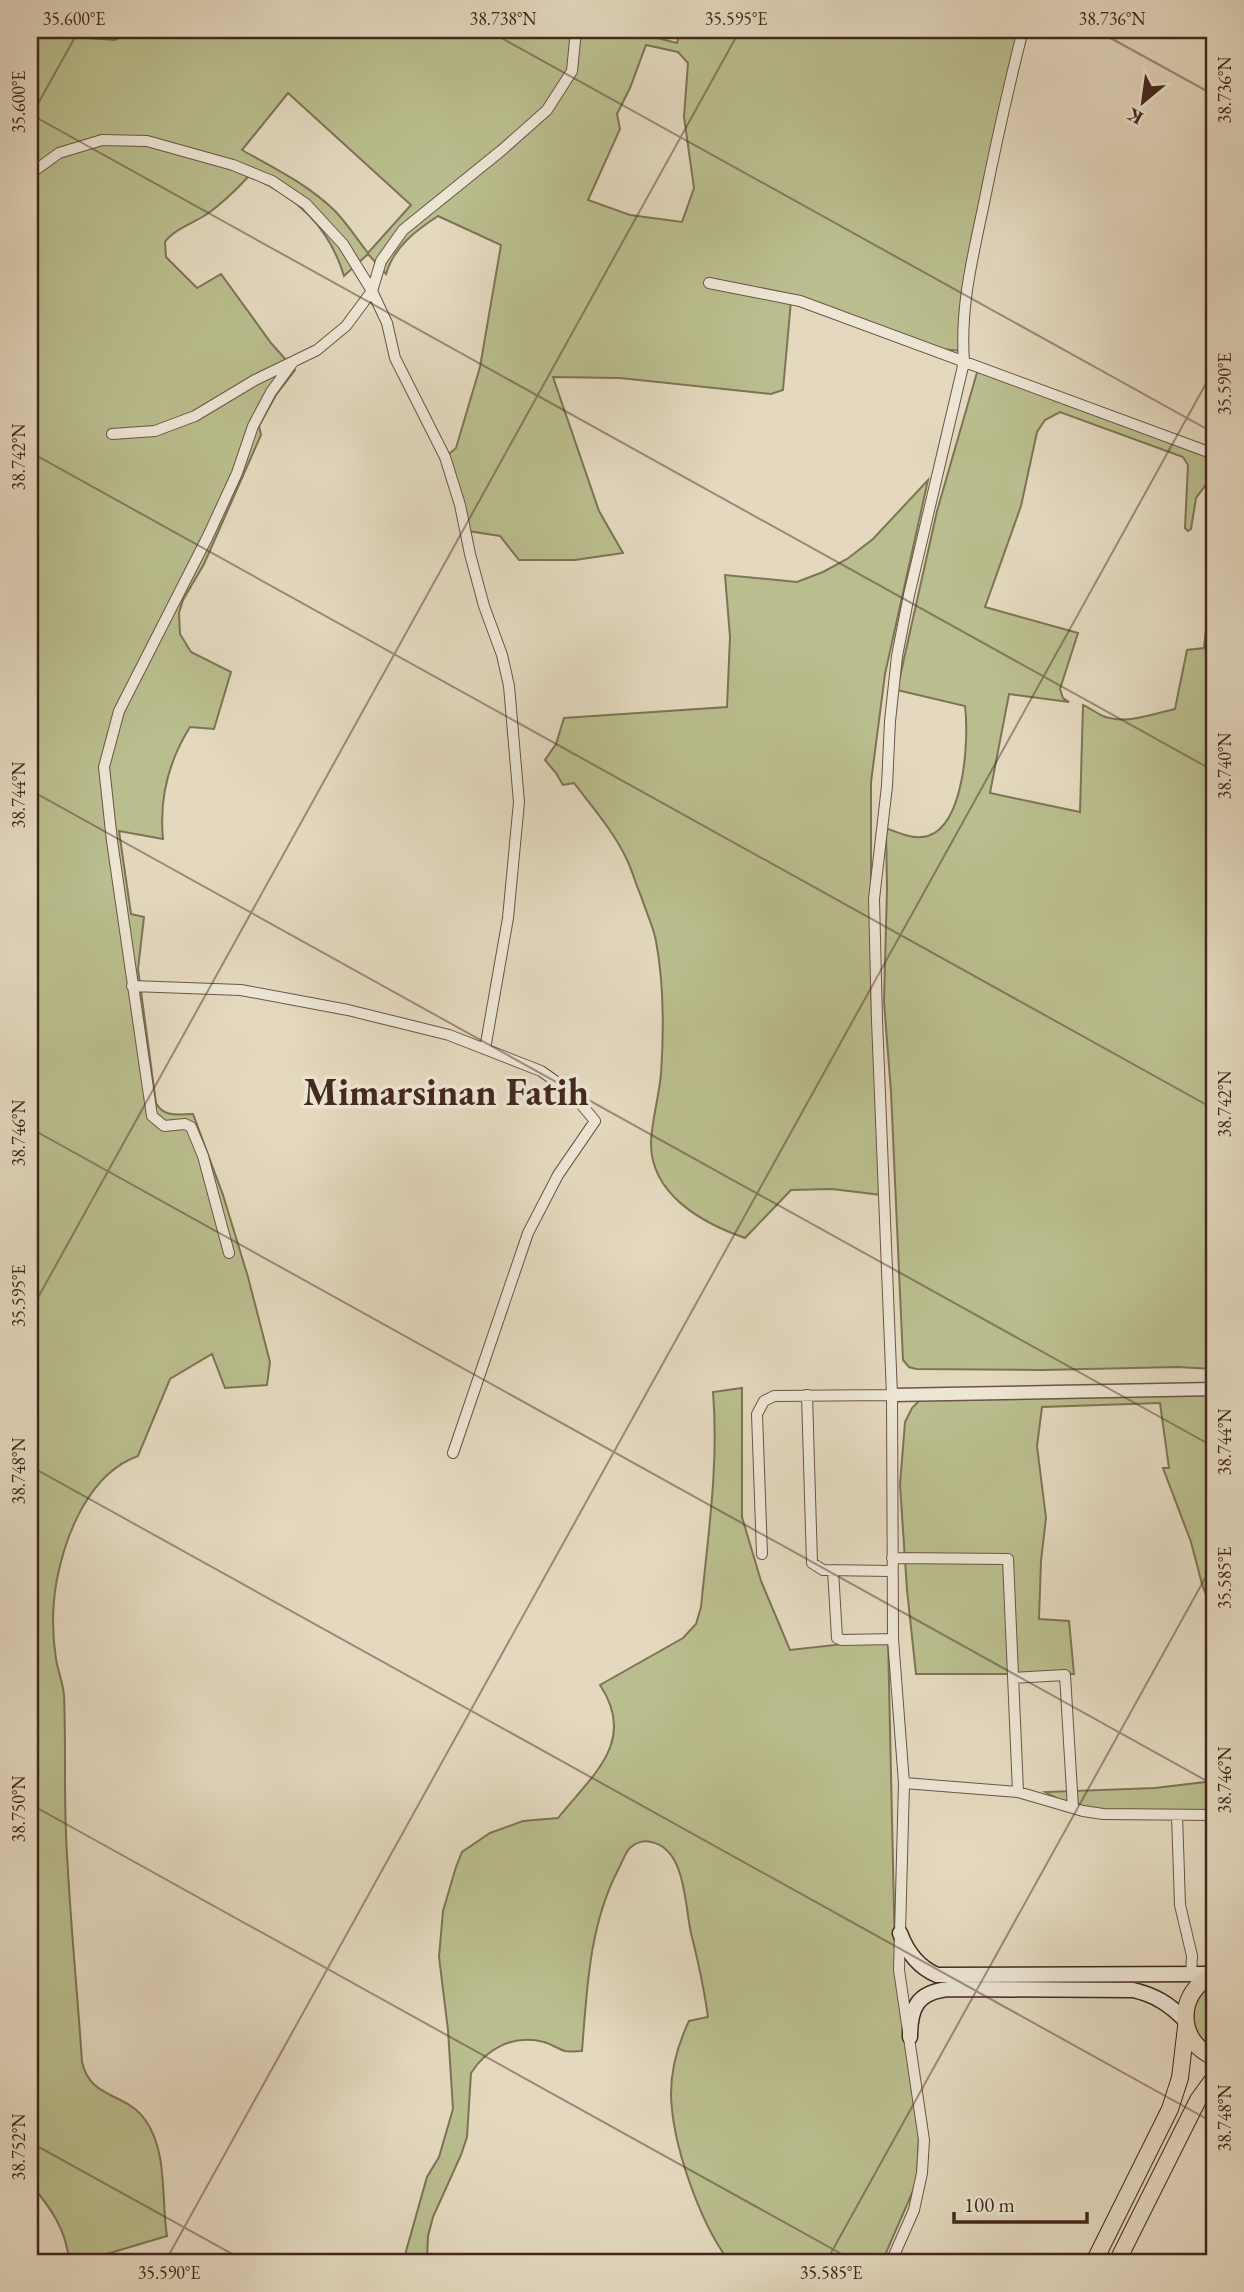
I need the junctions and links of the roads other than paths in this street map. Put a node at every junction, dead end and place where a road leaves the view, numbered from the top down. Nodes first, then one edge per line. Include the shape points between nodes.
1 (576, 30) edge
2 (1023, 30) edge
3 (30, 174) edge
4 (709, 283) dead end
5 (372, 291) junction
6 (293, 362) junction
7 (964, 362) junction
8 (112, 434) dead end
9 (1214, 454) edge
10 (132, 986) junction
11 (485, 1049) junction
12 (229, 1253) dead end
13 (1214, 1389) edge
14 (807, 1395) junction
15 (892, 1395) junction
16 (453, 1453) dead end
17 (762, 1554) dead end
18 (892, 1558) junction
19 (832, 1570) junction
20 (892, 1571) junction
21 (893, 1639) junction
22 (1013, 1678) junction
23 (904, 1783) junction
24 (1018, 1792) junction
25 (1073, 1808) junction
26 (1178, 1815) junction
27 (1214, 1815) edge
28 (900, 1933) junction
29 (1191, 1975) junction
30 (1214, 1975) edge
31 (1186, 2024) junction
32 (910, 2038) junction
33 (1214, 2057) edge
34 (1214, 2078) edge
35 (891, 2262) edge
36 (1094, 2262) edge
37 (1116, 2262) edge

1 - 5 street via 572,71 547,110 403,230 381,261
2 - 7 street via 966,290
3 - 5 street via 59,153 102,140 146,141 233,165 272,181 306,204 343,244
4 - 7 street via 800,301
5 - 6 street via 346,326 317,350
5 - 11 street via 387,323 395,358 445,457 509,686 519,802 508,918
6 - 8 street via 195,416 155,431
6 - 10 street via 253,426 208,536 119,711 104,767
7 - 9 street
7 - 15 street via 897,656 874,899
10 - 11 street via 241,990 348,1010 449,1035
10 - 12 street via 152,1116 164,1126 191,1127
11 - 16 street via 541,1071 571,1092 595,1121 558,1175 528,1233
13 - 15 street
14 - 15 street
14 - 17 street via 774,1396 764,1401 757,1414
14 - 19 street via 811,1559 817,1568
15 - 18 street
18 - 20 street
18 - 22 street via 1008,1559
19 - 20 street
19 - 21 street via 837,1638
20 - 21 street
21 - 23 street
22 - 24 street
22 - 25 street via 1065,1675
23 - 24 street
23 - 28 street
24 - 25 street
25 - 26 street via 1103,1814
26 - 27 street
26 - 29 street via 1180,1905 1192,1955
28 - 29 main road via 913,1958 937,1975
28 - 32 street via 900,1970
29 - 30 main road
30 - 31 highway via 1193,1991 1186,2005
31 - 32 main road via 1166,2002 1133,1990 949,1989 916,2003 910,2017
31 - 33 highway via 1198,2047
31 - 36 highway via 1174,2100
32 - 35 street via 924,2155 914,2210
34 - 37 highway via 1198,2100

